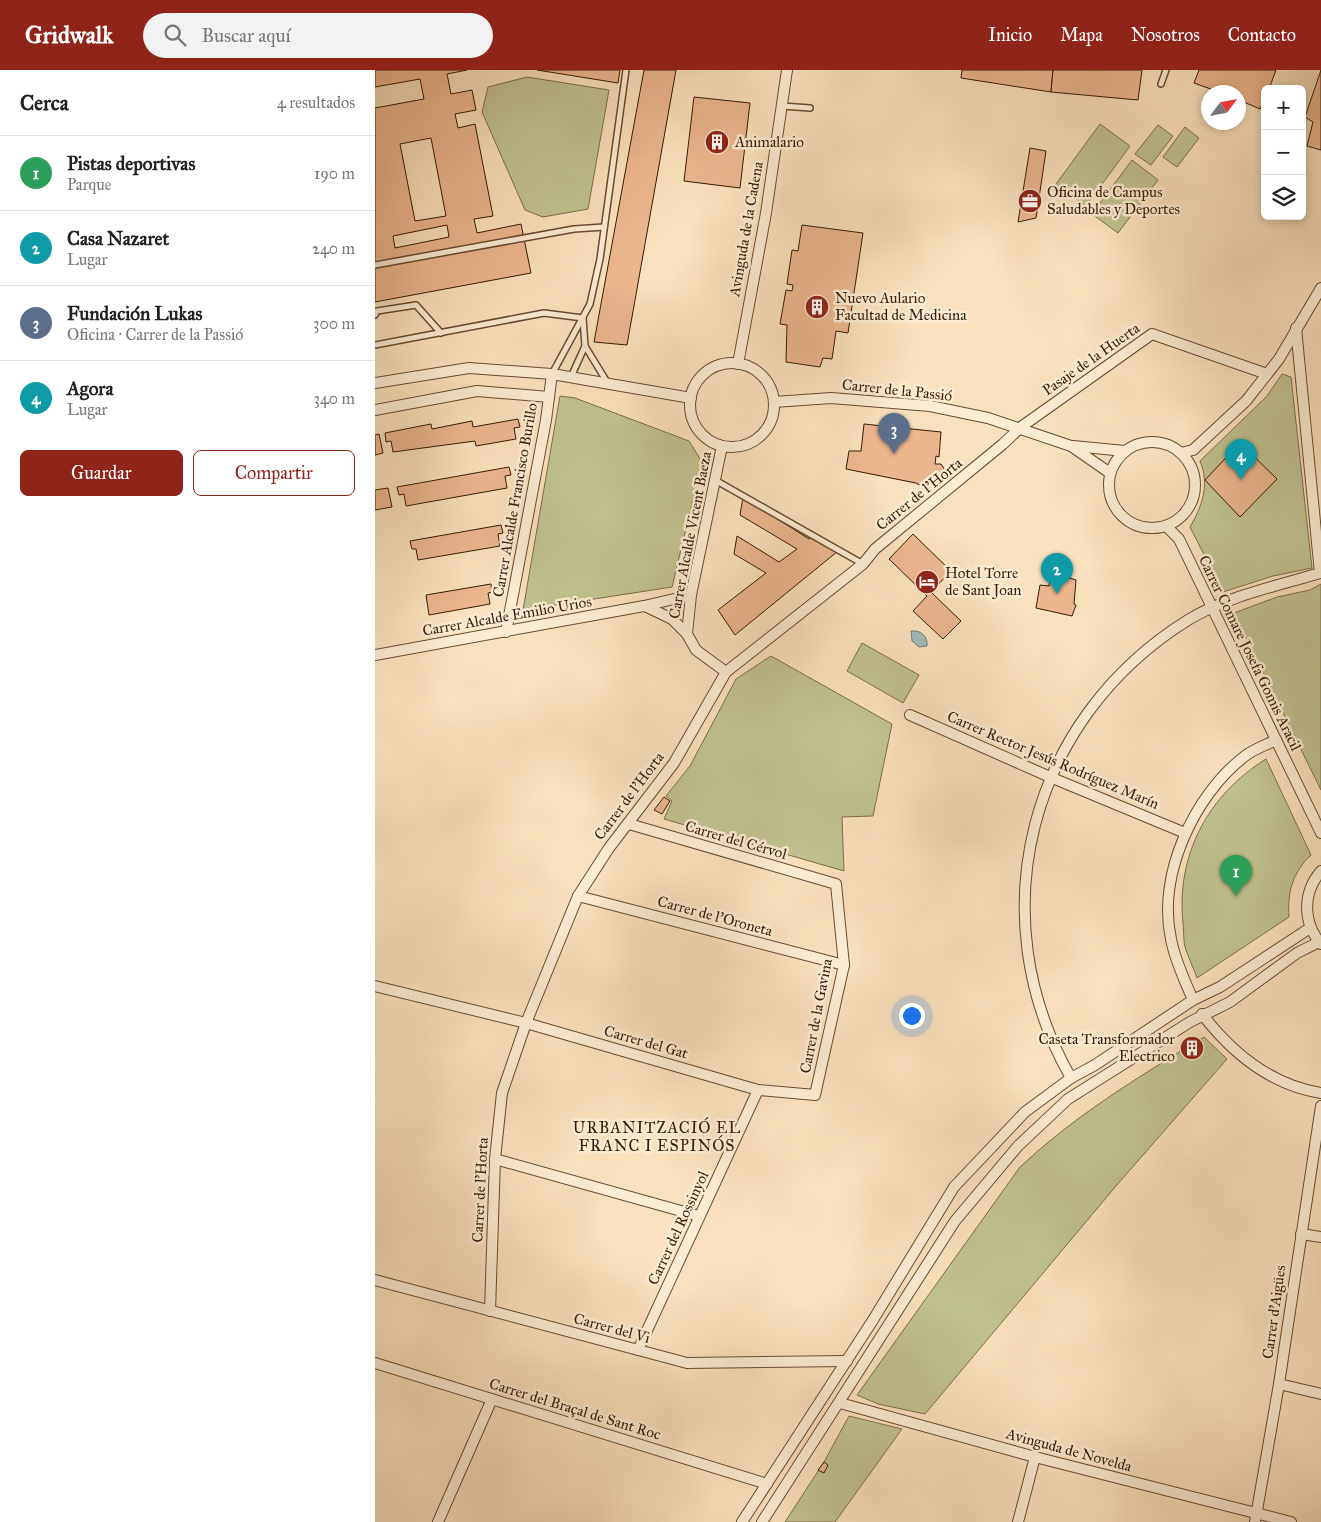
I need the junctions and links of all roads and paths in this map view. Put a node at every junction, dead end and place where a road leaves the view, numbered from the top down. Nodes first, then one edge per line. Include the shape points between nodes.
1 (626, 70) edge
2 (787, 70) edge
3 (1166, 70) edge
4 (1161, 84) dead end
5 (782, 106) junction
6 (809, 108) dead end
7 (605, 227) junction
8 (375, 265) edge
9 (1321, 288) edge
10 (375, 315) edge
11 (583, 318) junction
12 (1295, 328) junction
13 (441, 333) junction
14 (375, 345) edge
15 (585, 346) junction
16 (738, 364) junction
17 (552, 374) junction
18 (1267, 374) junction
19 (570, 377) junction
20 (375, 383) edge
21 (608, 383) junction
22 (549, 397) junction
23 (691, 398) junction
24 (774, 402) junction
25 (375, 410) edge
26 (1021, 428) junction
27 (722, 446) junction
28 (1071, 446) junction
29 (1193, 450) junction
30 (1125, 451) junction
31 (1181, 453) junction
32 (1189, 462) junction
33 (1111, 474) junction
34 (714, 480) junction
35 (1177, 519) junction
36 (1166, 526) junction
37 (1179, 539) junction
38 (863, 564) junction
39 (691, 595) junction
40 (644, 606) junction
41 (1211, 607) junction
42 (506, 632) junction
43 (687, 634) junction
44 (375, 655) edge
45 (727, 672) junction
46 (910, 715) dead end
47 (1276, 740) junction
48 (1050, 777) junction
49 (629, 824) junction
50 (1185, 833) junction
51 (1321, 833) edge
52 (1321, 871) edge
53 (836, 884) joint
54 (578, 896) junction
55 (1310, 928) junction
56 (1320, 943) edge
57 (844, 965) junction
58 (375, 986) edge
59 (1193, 1000) junction
60 (1202, 1014) junction
61 (526, 1023) junction
62 (1071, 1078) junction
63 (758, 1090) junction
64 (1321, 1093) edge
65 (1321, 1106) edge
66 (495, 1159) junction
67 (699, 1216) junction
68 (1301, 1234) junction
69 (1321, 1237) edge
70 (375, 1280) edge
71 (490, 1311) junction
72 (638, 1350) junction
73 (847, 1361) junction
74 (375, 1363) edge
75 (1279, 1384) junction
76 (1321, 1394) edge
77 (492, 1399) junction
78 (840, 1403) junction
79 (1035, 1457) junction
80 (767, 1484) junction
81 (1256, 1518) edge
82 (438, 1522) edge
83 (742, 1522) edge
84 (762, 1522) edge
85 (1018, 1522) edge
86 (1291, 1522) edge

1 - 7 lane
2 - 5 street, Avinguda de la Cadena
3 - 4 lane
5 - 6 lane
5 - 16 street, Avinguda de la Cadena
7 - 8 lane via 574,229
7 - 11 lane via 590,304
9 - 12 street
10 - 13 lane via 377,311 416,305
11 - 13 lane via 544,313
11 - 15 lane
11 - 17 lane
12 - 18 street
12 - 41 street via 1320,573
13 - 14 lane
15 - 19 lane
15 - 21 lane
16 - 23 street via 712,368 698,381
16 - 24 street via 766,380
17 - 19 street
17 - 20 street via 469,368
17 - 22 street, Carrer Alcalde Francisco Burillo
18 - 26 street, Pasaje de la Huerta via 1153,334
18 - 29 street via 1246,401
19 - 21 street
21 - 23 street
22 - 25 street via 477,391
22 - 42 street, Carrer Alcalde Francisco Burillo
23 - 27 street via 694,423 701,434
24 - 26 street, Carrer de la Passió via 831,398 930,406
24 - 27 street via 773,416 758,439 735,447
26 - 28 street, Carrer de la Passió
26 - 38 street, Carrer de l'Horta via 875,549
27 - 34 street, Carrer Alcalde Vicent Baeza
28 - 30 street, Carrer de la Passió
28 - 33 street, Carrer de la Passió
29 - 31 street
29 - 32 street
30 - 31 street via 1136,444 1149,442 1163,443
30 - 33 street
31 - 32 street
32 - 35 street via 1195,493 1190,505
33 - 36 street via 1111,496 1124,518 1148,528
34 - 38 lane
34 - 39 street, Carrer Alcalde Vicent Baeza
35 - 36 street
35 - 37 street, Carrer Comare Josefa Gomis Aracil
36 - 37 street, Carrer Comare Josefa Gomis Aracil
37 - 41 street, Carrer Comare Josefa Gomis Aracil
38 - 45 street, Carrer de l'Horta
39 - 40 street, Carrer Alcalde Emilio Urios
39 - 43 street, Carrer Alcalde Vicent Baeza
40 - 42 street, Carrer Alcalde Emilio Urios
40 - 43 street via 673,620
41 - 47 street, Carrer Comare Josefa Gomis Aracil
41 - 48 street via 1150,647 1112,681 1081,722
42 - 44 street, Carrer Alcalde Emilio Urios
43 - 45 street, Carrer Alcalde Vicent Baeza via 696,650
45 - 49 street, Carrer de l'Horta via 674,763
46 - 48 street, Carrer Rector Jesús Rodríguez Marín
47 - 50 street via 1247,754 1234,766 1208,797
47 - 51 street, Carrer Comare Josefa Gomis Aracil
48 - 50 street, Carrer Rector Jesús Rodríguez Marín
48 - 62 street via 1027,857 1025,935 1036,998 1054,1047
49 - 53 street, Carrer del Cérvol
49 - 54 street, Carrer de l'Horta
50 - 59 street via 1171,880 1168,911 1179,969
52 - 55 street via 1310,889 1307,902
53 - 57 street, Carrer de la Gavina
54 - 57 street, Carrer de l'Oroneta
54 - 61 street, Carrer de l'Horta
55 - 56 street
55 - 59 street via 1220,987
56 - 60 street via 1297,953 1230,1002
57 - 63 street, Carrer de la Gavina via 815,1095
58 - 61 street, Carrer del Gat
59 - 62 street
60 - 64 street via 1220,1038 1243,1058 1301,1090
60 - 78 street via 1061,1104 1018,1146 955,1221
61 - 63 street, Carrer del Gat
61 - 66 street, Carrer de l'Horta via 502,1093
62 - 73 street via 1025,1112 954,1187
63 - 67 street, Carrer del Rossinyol
65 - 68 street, Carrer d'Aigües
66 - 67 street
66 - 71 street, Carrer de l'Horta
67 - 72 street, Carrer del Rossinyol
68 - 69 street
68 - 75 street, Carrer d'Aigües
70 - 71 street, Carrer del Vi
71 - 72 street, Carrer del Vi
72 - 73 street, Carrer del Vi via 687,1363
73 - 80 street
74 - 77 street, Carrer del Braçal de Sant Roc
75 - 76 street
75 - 81 street, Carrer d'Aigües
77 - 80 street, Carrer del Braçal de Sant Roc
77 - 82 street
78 - 79 street, Avinguda de Novelda
78 - 84 street
79 - 81 street, Avinguda de Novelda
79 - 85 street
80 - 83 street
81 - 86 street, Avinguda de Novelda

